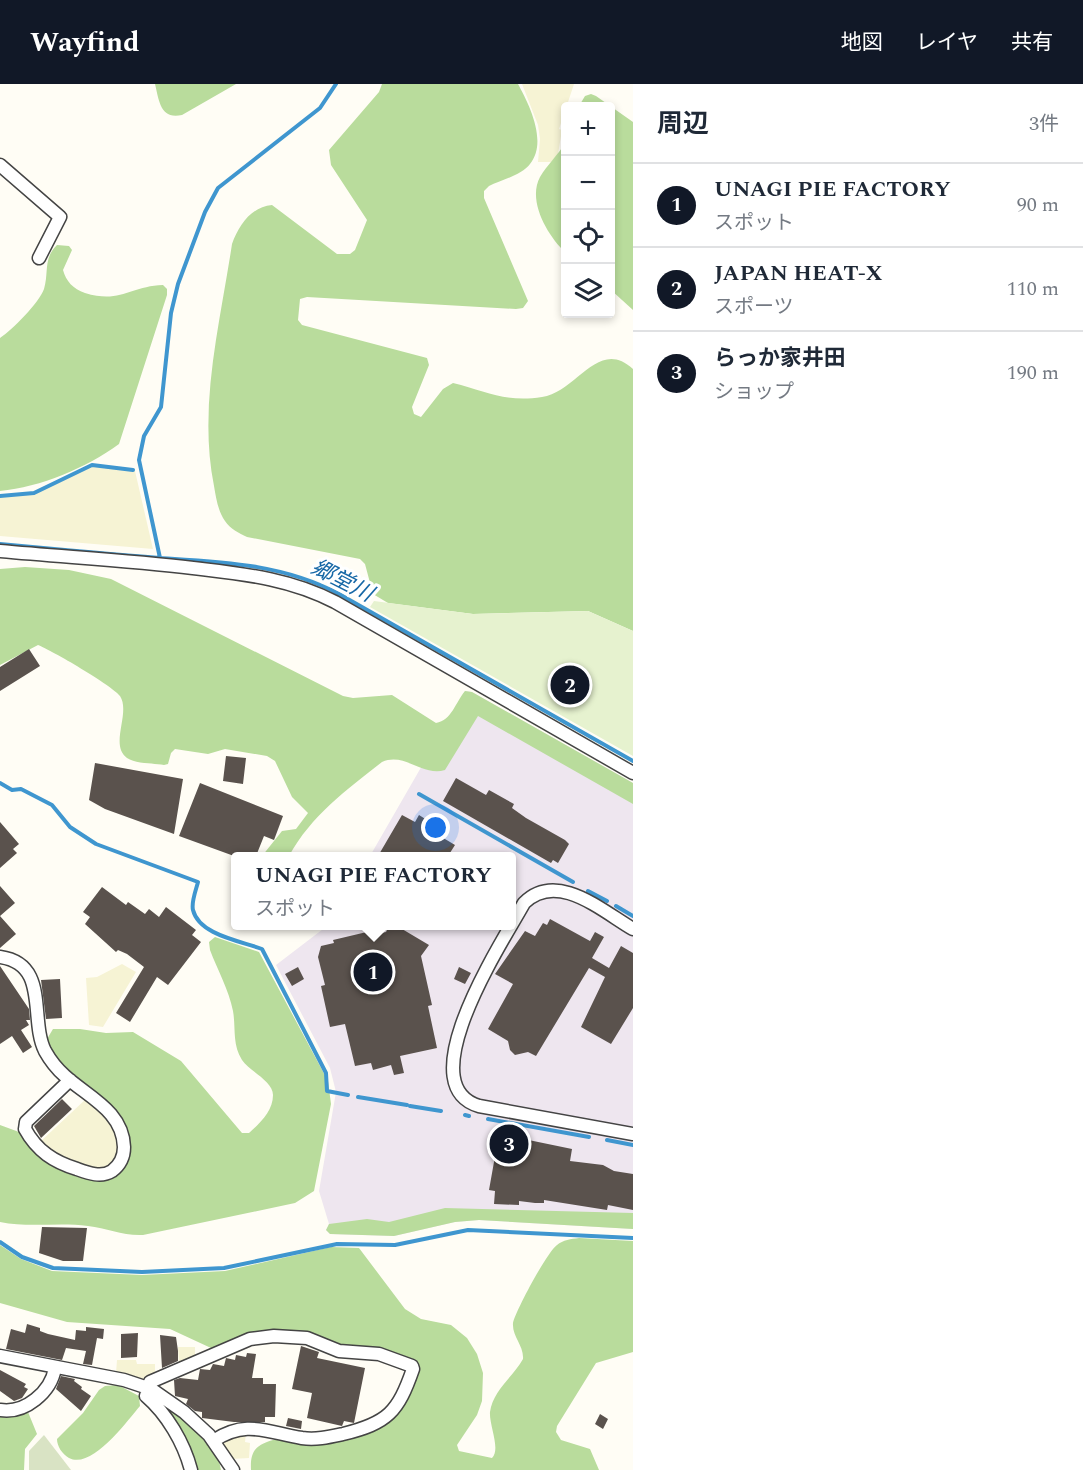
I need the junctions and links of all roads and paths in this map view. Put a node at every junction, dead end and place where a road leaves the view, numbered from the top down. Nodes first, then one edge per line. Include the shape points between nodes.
1 (0, 165) edge
2 (39, 258) dead end
3 (0, 551) edge
4 (633, 773) edge
5 (516, 918) edge
6 (633, 929) edge
7 (509, 930) edge
8 (0, 957) edge
9 (70, 1080) junction
10 (633, 1134) edge
11 (0, 1356) edge
12 (55, 1368) junction
13 (147, 1387) junction
14 (0, 1410) edge
15 (213, 1441) junction
16 (191, 1470) edge
17 (232, 1470) edge

1 - 2 street via 60,218
3 - 4 street via 230,572 306,588
5 - 6 street via 531,896 549,889 569,892
7 - 10 street via 469,1005 456,1047 452,1080 462,1098 479,1107
8 - 9 street via 13,961 32,978 41,1040 54,1065
9 - 9 street via 106,1108 121,1131 123,1156 108,1173 92,1174 58,1163 45,1155 25,1129 26,1122
11 - 12 street
12 - 13 street
12 - 14 street via 30,1404 15,1411
13 - 15 street via 184,1412
13 - 15 street via 150,1382 250,1339 274,1336 307,1338 339,1351 379,1354 412,1366 395,1409 371,1427 313,1439 240,1428
13 - 16 street via 146,1396 164,1413
15 - 17 street

